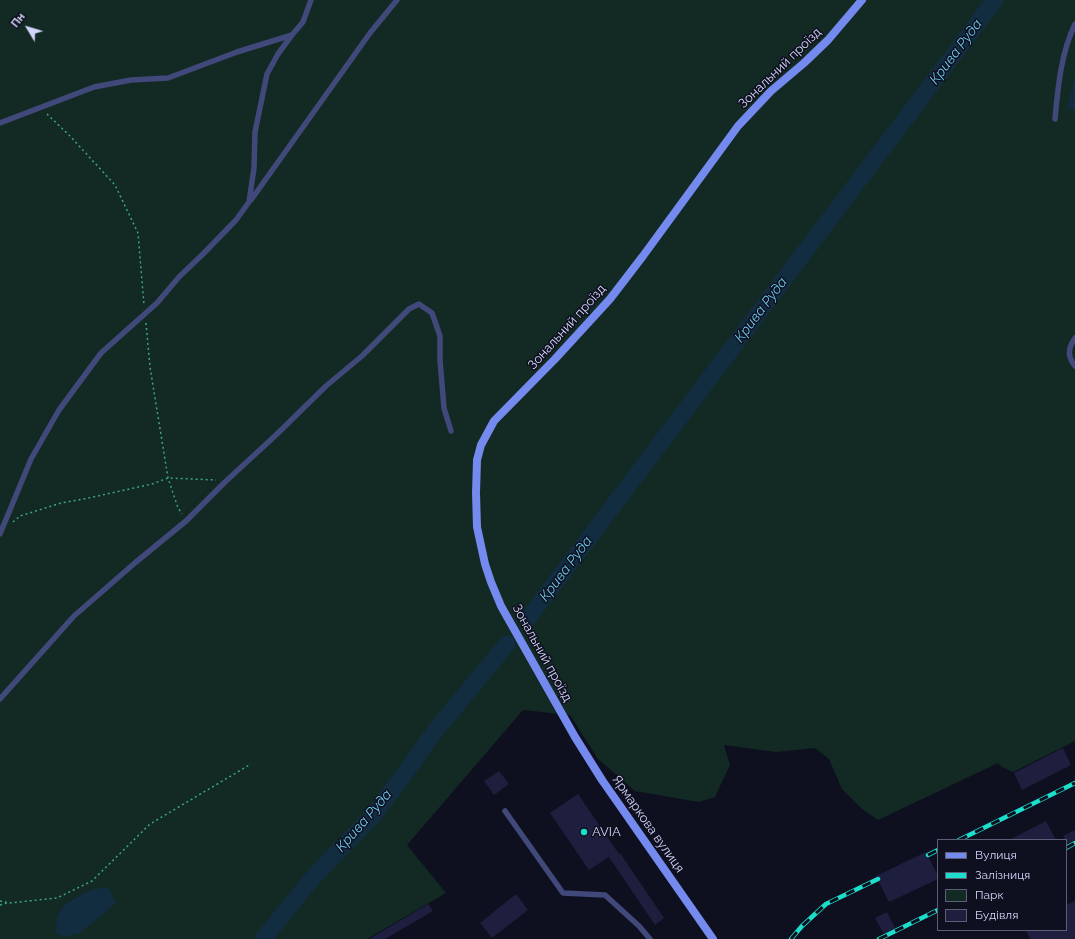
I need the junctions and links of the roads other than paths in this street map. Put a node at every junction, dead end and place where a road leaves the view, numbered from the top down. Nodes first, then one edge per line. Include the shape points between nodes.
1 (311, 0) edge
2 (397, 0) edge
3 (862, 0) edge
4 (1075, 24) edge
5 (292, 35) junction
6 (1055, 119) dead end
7 (0, 123) edge
8 (249, 202) junction
9 (1075, 338) edge
10 (1075, 366) edge
11 (451, 431) dead end
12 (0, 534) edge
13 (0, 699) edge
14 (566, 720) joint
15 (505, 811) dead end
16 (650, 939) edge
17 (713, 939) edge

1 - 5 lane via 303,22
2 - 8 lane via 370,33
3 - 14 street, Зональний проїзд via 820,48 748,115 610,299 555,360 494,421 481,445 477,460 477,527 485,564 502,606
4 - 6 lane via 1065,49
5 - 7 lane via 168,78 131,80 94,87
5 - 8 lane via 267,74 255,132 254,168
8 - 12 lane via 236,220 157,303 101,354 59,410 31,459
9 - 10 lane via 1069,346 1070,360
11 - 13 lane via 444,408 440,336 432,313 419,304 409,309 362,356 326,386 186,521 74,616
14 - 17 street, Ярмаркова вулиця via 602,780
15 - 16 lane via 563,893 605,895

